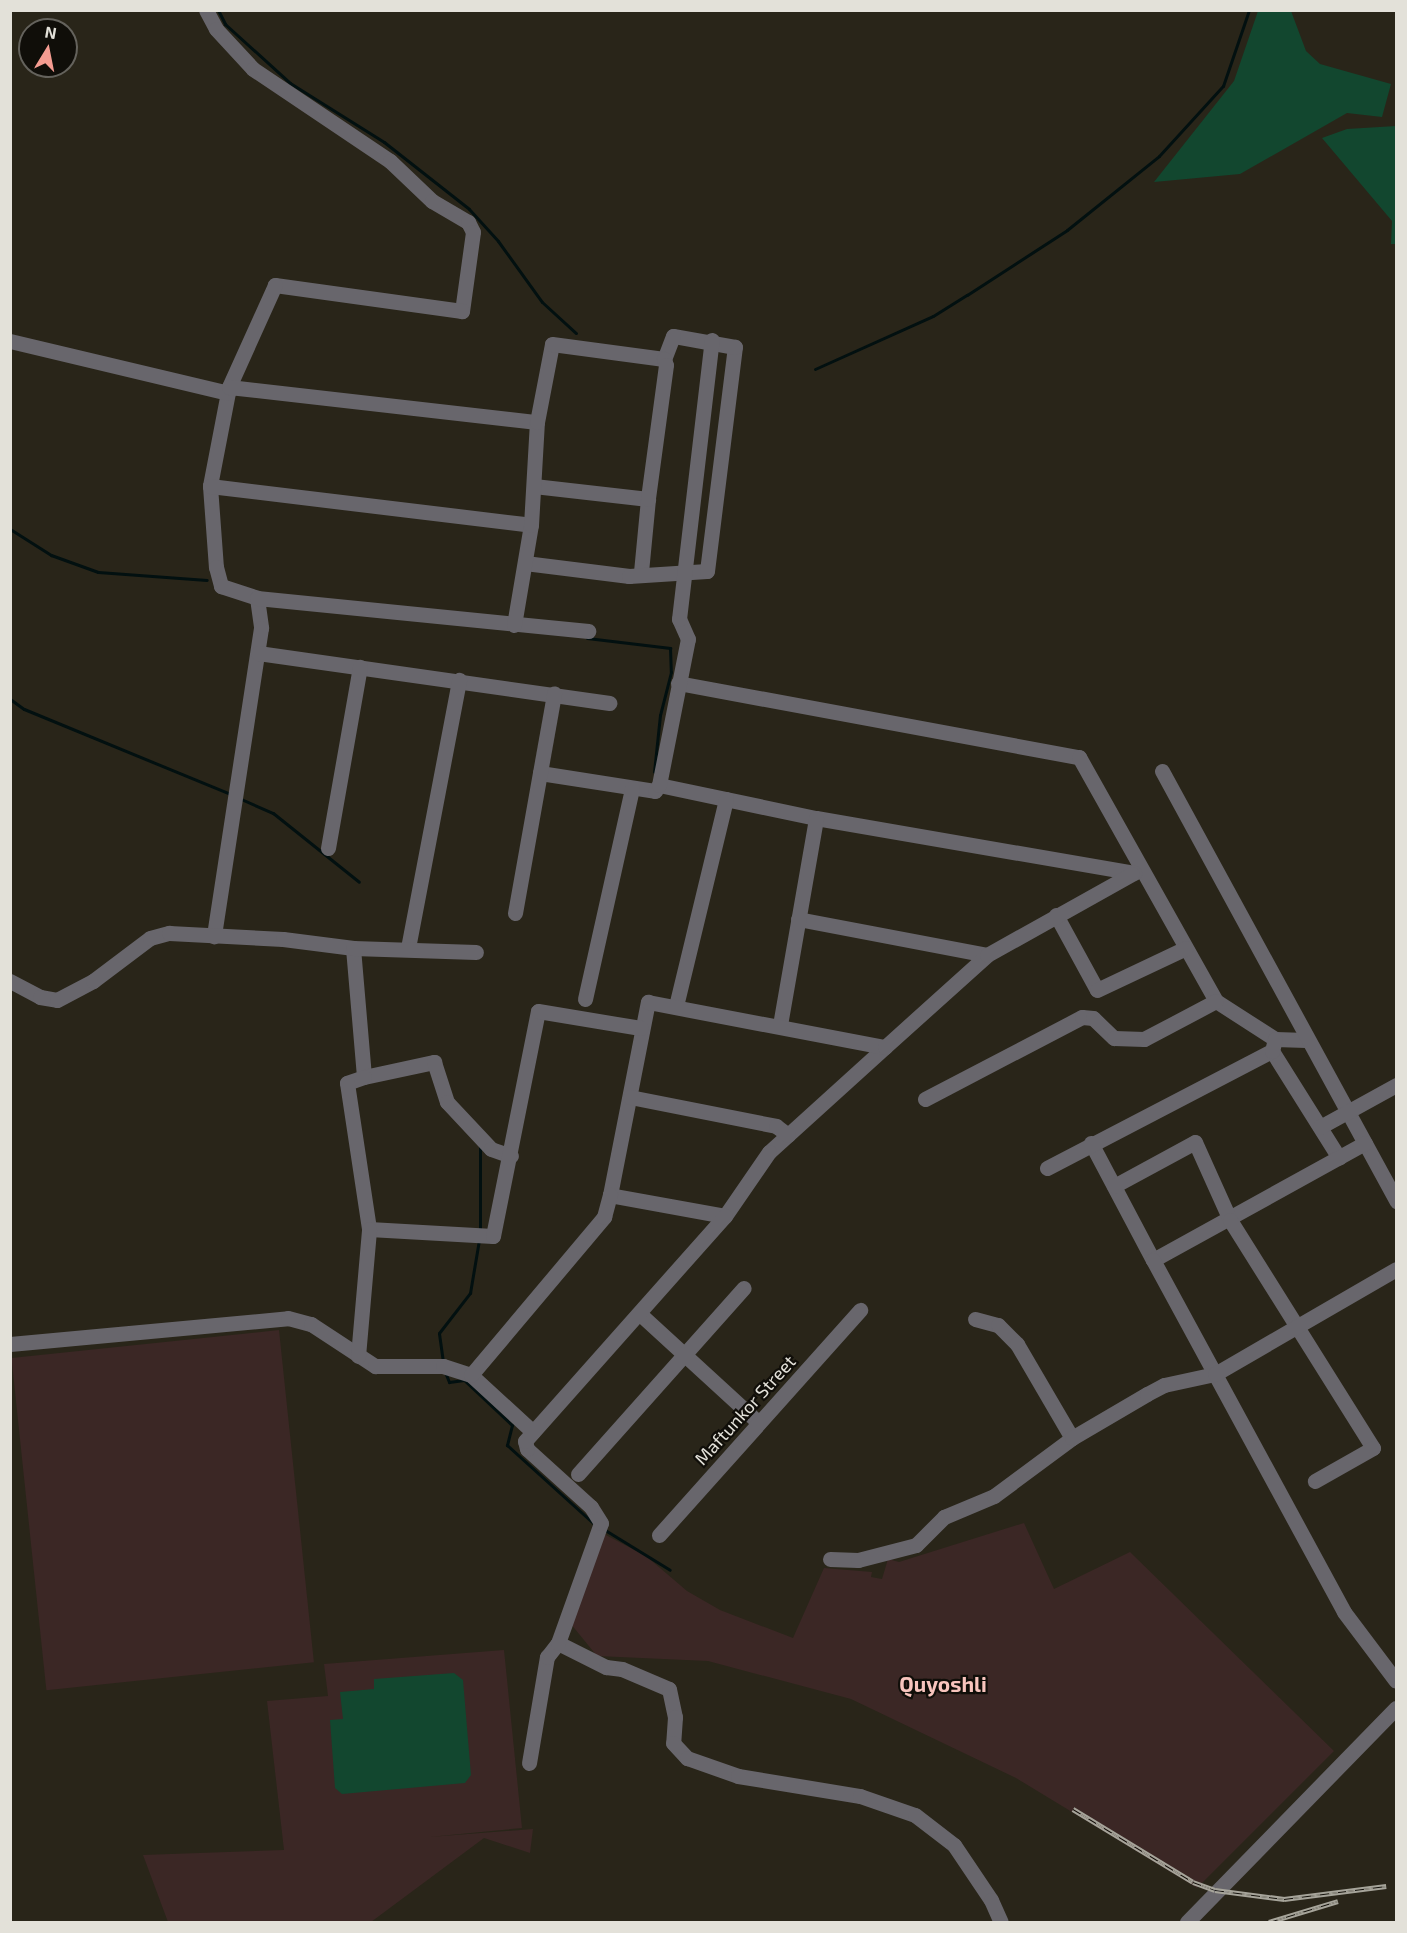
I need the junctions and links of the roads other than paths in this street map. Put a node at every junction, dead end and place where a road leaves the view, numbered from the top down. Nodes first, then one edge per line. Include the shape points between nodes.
1 (206, 10) edge
2 (712, 340) junction
3 (10, 341) edge
4 (664, 359) junction
5 (229, 390) junction
6 (537, 422) junction
7 (210, 486) junction
8 (534, 486) junction
9 (648, 499) junction
10 (531, 525) junction
11 (525, 563) junction
12 (641, 572) junction
13 (684, 572) junction
14 (257, 598) junction
15 (514, 625) junction
16 (588, 631) dead end
17 (258, 653) junction
18 (360, 667) junction
19 (459, 680) junction
20 (678, 683) junction
21 (555, 693) junction
22 (609, 703) dead end
23 (1162, 771) dead end
24 (540, 773) junction
25 (659, 785) junction
26 (633, 788) junction
27 (726, 799) junction
28 (816, 818) junction
29 (328, 848) dead end
30 (1138, 871) junction
31 (515, 913) dead end
32 (1056, 915) junction
33 (798, 919) junction
34 (214, 936) junction
35 (353, 948) junction
36 (408, 948) junction
37 (1186, 948) junction
38 (476, 952) dead end
39 (987, 955) junction
40 (10, 981) edge
41 (585, 999) dead end
42 (1216, 1001) junction
43 (676, 1006) junction
44 (780, 1025) junction
45 (641, 1028) junction
46 (1306, 1040) junction
47 (1274, 1045) junction
48 (885, 1047) junction
49 (364, 1077) junction
50 (1396, 1084) edge
51 (630, 1097) junction
52 (925, 1099) dead end
53 (1346, 1113) junction
54 (1320, 1127) junction
55 (788, 1135) junction
56 (1091, 1143) junction
57 (1365, 1143) junction
58 (511, 1156) junction
59 (1339, 1158) junction
60 (1047, 1168) dead end
61 (1114, 1186) junction
62 (610, 1195) junction
63 (1396, 1201) edge
64 (725, 1216) junction
65 (1230, 1220) junction
66 (369, 1229) junction
67 (1153, 1260) junction
68 (1396, 1269) edge
69 (744, 1288) dead end
70 (860, 1310) dead end
71 (640, 1314) junction
72 (975, 1319) dead end
73 (1294, 1328) junction
74 (10, 1344) edge
75 (358, 1356) junction
76 (684, 1356) junction
77 (1215, 1374) junction
78 (471, 1376) junction
79 (759, 1423) junction
80 (533, 1432) junction
81 (1072, 1438) junction
82 (578, 1474) dead end
83 (1315, 1482) dead end
84 (658, 1535) dead end
85 (830, 1559) dead end
86 (558, 1643) junction
87 (1396, 1681) edge
88 (1396, 1708) edge
89 (529, 1762) dead end
90 (1001, 1923) edge
91 (1187, 1923) edge

1 - 5 street via 216,29 253,69 390,161 432,201 468,222 473,232 462,311 275,285
2 - 4 street via 673,336
2 - 13 street
2 - 13 street via 734,344 736,349 708,568 706,572
3 - 5 street
4 - 6 street via 552,344
4 - 9 street
5 - 6 street
5 - 7 street
6 - 8 street
7 - 10 street
7 - 14 street via 221,586
8 - 9 street
8 - 10 street
9 - 12 street
10 - 11 street
11 - 12 street via 629,576
11 - 15 street
12 - 13 street
13 - 20 street via 680,619 688,639
14 - 15 street
14 - 17 street via 261,628
15 - 16 street
17 - 18 street
17 - 34 street
18 - 19 street
18 - 29 street
19 - 21 street
19 - 36 street
20 - 25 street
20 - 30 street via 1073,754 1084,762
21 - 22 street
21 - 24 street
23 - 46 street
24 - 26 street
24 - 31 street
25 - 26 street via 655,791
25 - 27 street
26 - 41 street
27 - 28 street
27 - 43 street
28 - 30 street
28 - 33 street
30 - 32 street
30 - 37 street
32 - 37 street via 1097,990
32 - 39 street
33 - 39 street
33 - 44 street
34 - 35 street
34 - 40 street via 169,933 150,938 93,981 57,1000 40,997
35 - 36 street
35 - 49 street
36 - 38 street
37 - 42 street
39 - 48 street
42 - 47 street
42 - 52 street via 1143,1040 1114,1038 1093,1018 1082,1017
43 - 44 street
43 - 45 street via 648,1002
44 - 48 street
45 - 51 street
45 - 58 street via 538,1011
46 - 47 street
46 - 53 street
47 - 54 street
47 - 56 street
48 - 55 street
49 - 58 street via 434,1062 447,1102 491,1149
49 - 66 street via 347,1083
50 - 53 street
51 - 55 street via 776,1126
51 - 62 street
53 - 54 street
53 - 57 street
54 - 59 street
55 - 64 street via 769,1152
56 - 60 street
56 - 61 street
57 - 59 street
57 - 63 street
58 - 66 street via 493,1236
59 - 65 street
61 - 65 street via 1195,1142
61 - 67 street
62 - 64 street
62 - 78 street via 604,1217
64 - 71 street
65 - 67 street
65 - 73 street
66 - 75 street
67 - 77 street
68 - 73 street
69 - 76 street
70 - 79 street, Maftunkor Street
71 - 76 street
71 - 80 street
72 - 81 street via 998,1325 1017,1344
73 - 77 street
73 - 83 street via 1373,1448
74 - 75 street via 288,1318 311,1324
75 - 78 street via 375,1366 443,1366
76 - 79 street
76 - 82 street
77 - 81 street via 1164,1385
77 - 87 street via 1344,1612
78 - 80 street
79 - 84 street, Maftunkor Street
80 - 86 street via 525,1441 527,1449 591,1507 601,1523
81 - 85 street via 994,1496 944,1517 916,1545 858,1560
86 - 89 street via 547,1658 541,1681
86 - 90 street via 606,1668 622,1669 669,1689 675,1717 673,1743 687,1758 738,1776 860,1796 915,1815 954,1845 992,1900
88 - 91 street

